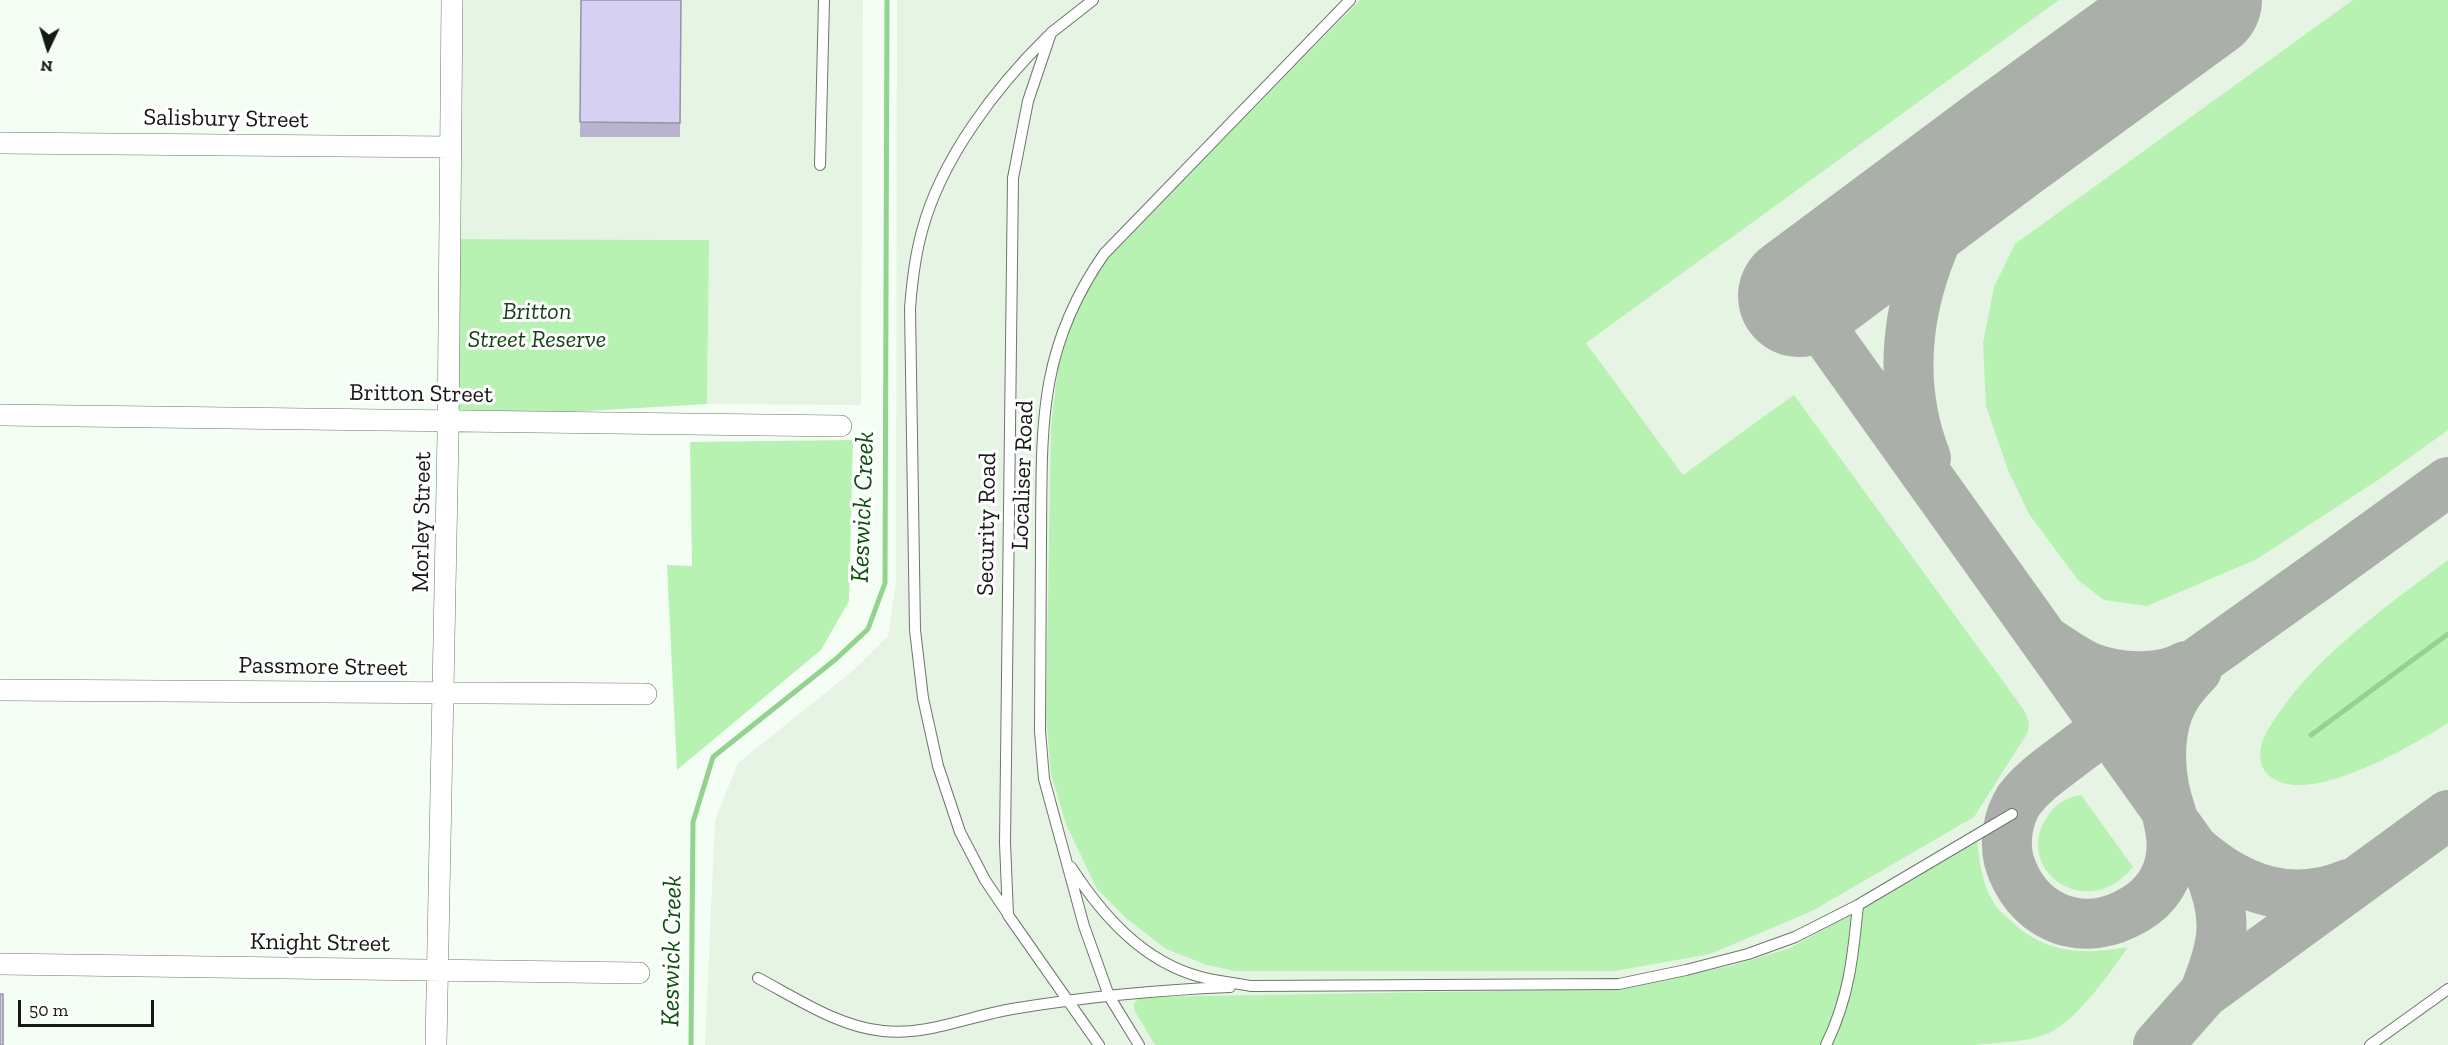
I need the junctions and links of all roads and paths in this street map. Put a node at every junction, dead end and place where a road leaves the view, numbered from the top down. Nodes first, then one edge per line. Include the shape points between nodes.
1 (452, 0) edge
2 (824, 0) edge
3 (1093, 0) edge
4 (1350, 0) edge
5 (1051, 33) junction
6 (0, 143) edge
7 (451, 147) junction
8 (820, 165) dead end
9 (0, 415) edge
10 (448, 419) junction
11 (841, 426) dead end
12 (0, 690) edge
13 (444, 694) junction
14 (645, 694) dead end
15 (2012, 814) dead end
16 (1065, 858) junction
17 (1858, 906) junction
18 (1008, 915) junction
19 (0, 964) edge
20 (437, 969) junction
21 (639, 973) dead end
22 (758, 978) dead end
23 (1251, 986) junction
24 (2448, 989) edge
25 (1109, 996) junction
26 (1067, 1002) junction
27 (436, 1045) edge
28 (1099, 1045) edge
29 (1139, 1045) edge
30 (1826, 1045) edge
31 (2370, 1045) edge

1 - 7 street, Morley Street
2 - 8 lane
3 - 5 lane
4 - 16 lane, Localiser Road via 1104,254 1070,311 1056,349 1042,438 1040,731 1044,779
5 - 18 lane, Security Road via 1018,141 1012,207 1005,843
5 - 18 lane via 1016,67 952,160 922,229 910,308 915,630 923,698 938,766 960,832
6 - 7 street, Salisbury Street
7 - 10 street, Morley Street
9 - 10 street, Britton Street
10 - 11 street, Britton Street
10 - 13 street, Morley Street
12 - 13 street, Passmore Street
13 - 14 street, Passmore Street
13 - 20 street, Morley Street
15 - 17 lane
16 - 23 lane via 1107,916 1156,957 1201,977
16 - 25 lane, Localiser Road
17 - 23 lane via 1795,937 1748,954 1619,984
17 - 30 lane via 1851,974
18 - 26 lane
19 - 20 street, Knight Street
20 - 21 street, Knight Street
20 - 27 street, Morley Street
22 - 26 lane via 831,1015 884,1032
23 - 25 lane
24 - 31 lane
25 - 26 lane
25 - 29 lane, Localiser Road
26 - 28 lane

